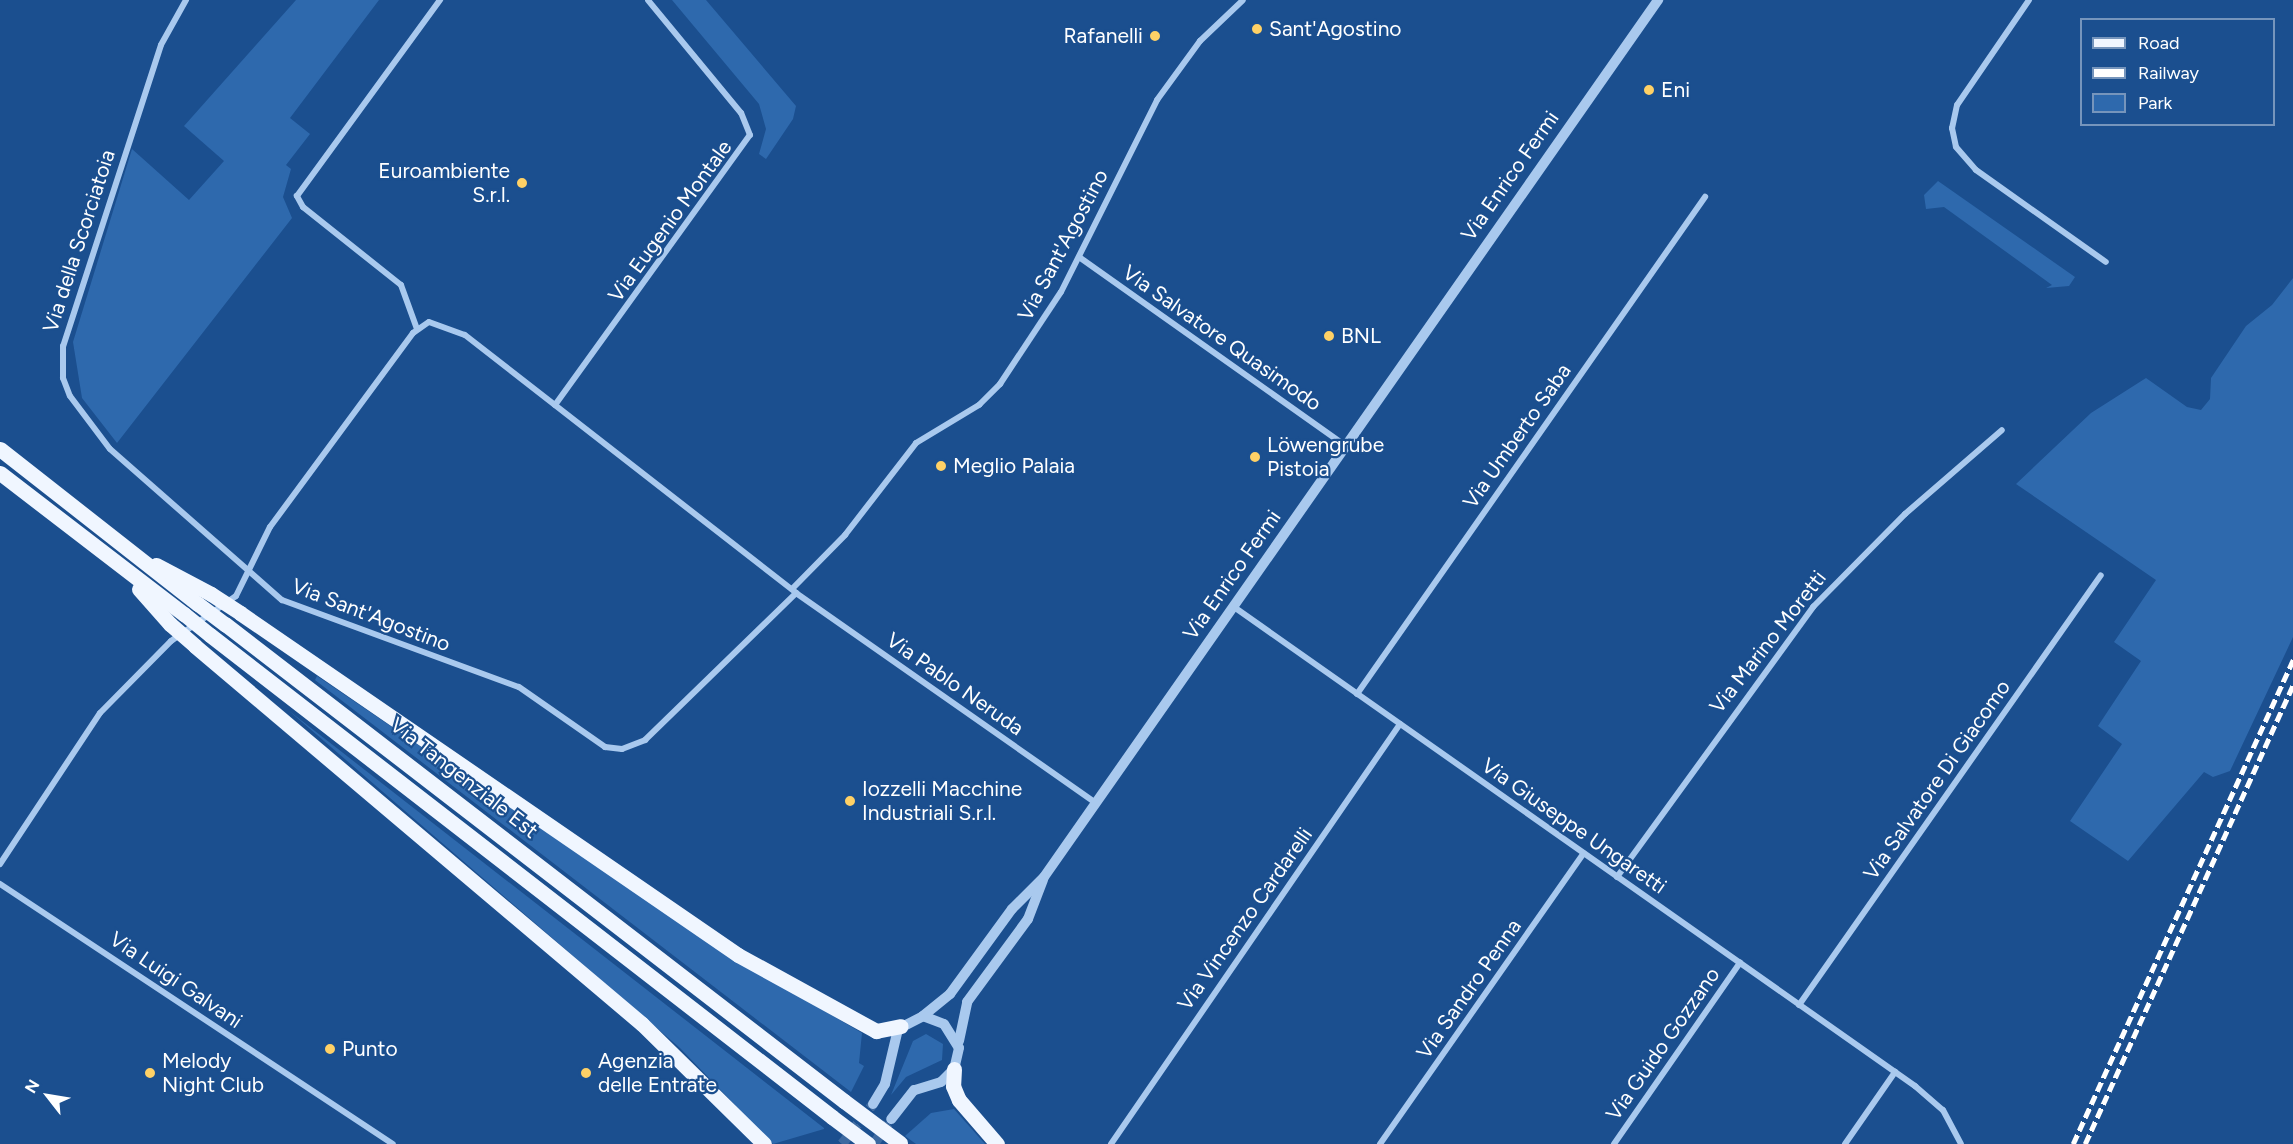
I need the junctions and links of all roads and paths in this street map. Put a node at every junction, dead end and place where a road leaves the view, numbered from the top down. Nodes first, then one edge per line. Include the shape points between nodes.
1 (186, 0) edge
2 (440, 0) edge
3 (648, 0) edge
4 (1243, 0) edge
5 (1658, 0) edge
6 (2029, 0) edge
7 (1705, 197) dead end
8 (1079, 257) junction
9 (2106, 262) dead end
10 (417, 329) junction
11 (555, 405) junction
12 (2002, 430) dead end
13 (1346, 446) junction
14 (0, 449) edge
15 (0, 472) edge
16 (131, 554) junction
17 (120, 567) junction
18 (248, 571) junction
19 (2101, 574) dead end
20 (794, 591) junction
21 (1233, 607) junction
22 (1357, 694) junction
23 (1400, 724) junction
24 (1096, 803) junction
25 (1584, 853) junction
26 (0, 864) edge
27 (1044, 877) junction
28 (1617, 877) junction
29 (0, 884) edge
30 (1740, 963) junction
31 (1799, 1005) junction
32 (923, 1016) junction
33 (901, 1026) junction
34 (958, 1045) junction
35 (954, 1069) junction
36 (1894, 1072) junction
37 (873, 1104) tunnel mouth
38 (891, 1119) tunnel mouth
39 (393, 1144) edge
40 (764, 1144) edge
41 (868, 1144) edge
42 (900, 1144) edge
43 (997, 1144) edge
44 (1111, 1144) edge
45 (1380, 1144) edge
46 (1614, 1144) edge
47 (1845, 1144) edge
48 (1961, 1144) edge

1 - 18 street, Via della Scorciatoia via 161,45 69,321 63,378 95,433
2 - 10 street via 297,196 303,207 400,285
3 - 11 street, Via Eugenio Montale via 741,112 750,135 745,148
4 - 8 street, Via Sant'Agostino via 1200,40 1164,90
5 - 13 street, Via Enrico Fermi
6 - 9 street via 1957,105 1952,128 1956,147 1976,170
7 - 22 street, Via Umberto Saba
8 - 13 street, Via Salvatore Quasimodo
8 - 20 street, Via Sant'Agostino via 1000,384 979,405 915,443 845,535
10 - 11 street via 435,322 455,328
10 - 18 street via 270,527
11 - 20 street
12 - 28 street, Via Marino Moretti via 1896,522 1813,607
13 - 21 street, Via Enrico Fermi
14 - 16 main road, Via Tangenziale Est
15 - 17 main road, Via Tangenziale Est
16 - 33 main road, bridge via 212,594 738,955 876,1031
16 - 42 main road, Via Tangenziale Est, bridge
17 - 40 main road, bridge via 170,624 634,1017
17 - 41 main road, Via Tangenziale Est, bridge
18 - 20 street, Via Sant'Agostino via 265,588 303,611 519,687 613,749 645,740
18 - 26 street via 236,596 171,641 100,712
19 - 31 street, Via Salvatore Di Giacomo
20 - 24 street, Via Pablo Neruda
21 - 22 street, Via Giuseppe Ungaretti
21 - 24 street, Via Enrico Fermi
22 - 23 street, Via Giuseppe Ungaretti
23 - 25 street, Via Giuseppe Ungaretti
23 - 44 street, Via Vincenzo Cardarelli
24 - 27 street, Via Enrico Fermi
25 - 28 street, Via Giuseppe Ungaretti
25 - 45 street, Via Sandro Penna
27 - 32 street, Via Enrico Fermi via 1012,909 950,994
27 - 34 street, Via Enrico Fermi via 1028,919 967,1002
28 - 30 street, Via Giuseppe Ungaretti
29 - 39 street, Via Luigi Galvani
30 - 31 street, Via Giuseppe Ungaretti
30 - 46 street, Via Guido Gozzano
31 - 36 street, Via Giuseppe Ungaretti
32 - 33 street, Via Enrico Fermi
32 - 34 street via 945,1024
33 - 37 street via 885,1084
34 - 35 street, Via Enrico Fermi
35 - 38 street via 941,1082 914,1090
35 - 43 main road via 953,1086 959,1100
36 - 47 street
36 - 48 street, Via Giuseppe Ungaretti via 1938,1104

